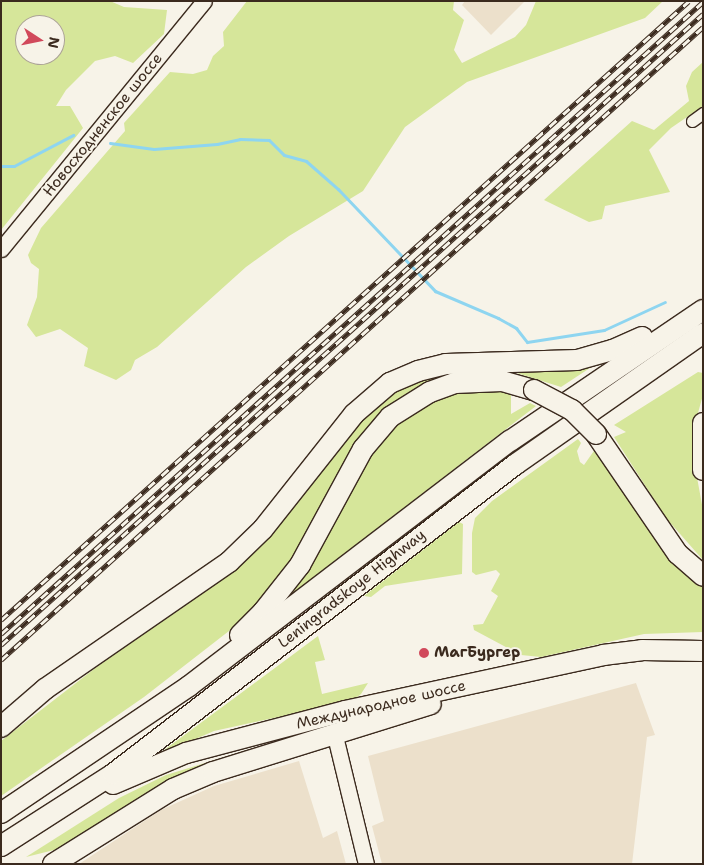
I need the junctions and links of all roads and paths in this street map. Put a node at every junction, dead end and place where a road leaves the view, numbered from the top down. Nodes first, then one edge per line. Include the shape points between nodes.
1 (204, 1) edge
2 (703, 113) edge
3 (692, 121) dead end
4 (1, 249) edge
5 (703, 309) edge
6 (703, 333) edge
7 (703, 424) edge
8 (703, 470) edge
9 (703, 576) edge
10 (703, 651) edge
11 (562, 665) junction
12 (154, 709) junction
13 (1, 728) edge
14 (336, 736) junction
15 (69, 804) junction
16 (1, 813) edge
17 (1, 846) edge
18 (53, 864) edge
19 (366, 864) edge

1 - 4 main road, Новосходненское шоссе
2 - 3 street
5 - 12 highway, Leningradskoye Highway via 510,441 189,686
5 - 13 highway via 613,350 577,360 446,364 390,383 354,414 263,529 229,562 45,689
6 - 15 highway, Leningradskoye Highway via 516,464 348,590 205,704
7 - 8 highway
9 - 12 highway, bridge via 678,554 596,434 572,410 534,390 502,381 456,383 430,392 390,417 363,449 300,565 263,612
10 - 11 highway, Международное шоссе via 642,650
11 - 14 highway
11 - 15 highway, Международное шоссе via 226,740 186,752
12 - 16 highway, Leningradskoye Highway
14 - 18 highway via 212,772 173,789
14 - 19 main road
15 - 17 highway, Leningradskoye Highway

